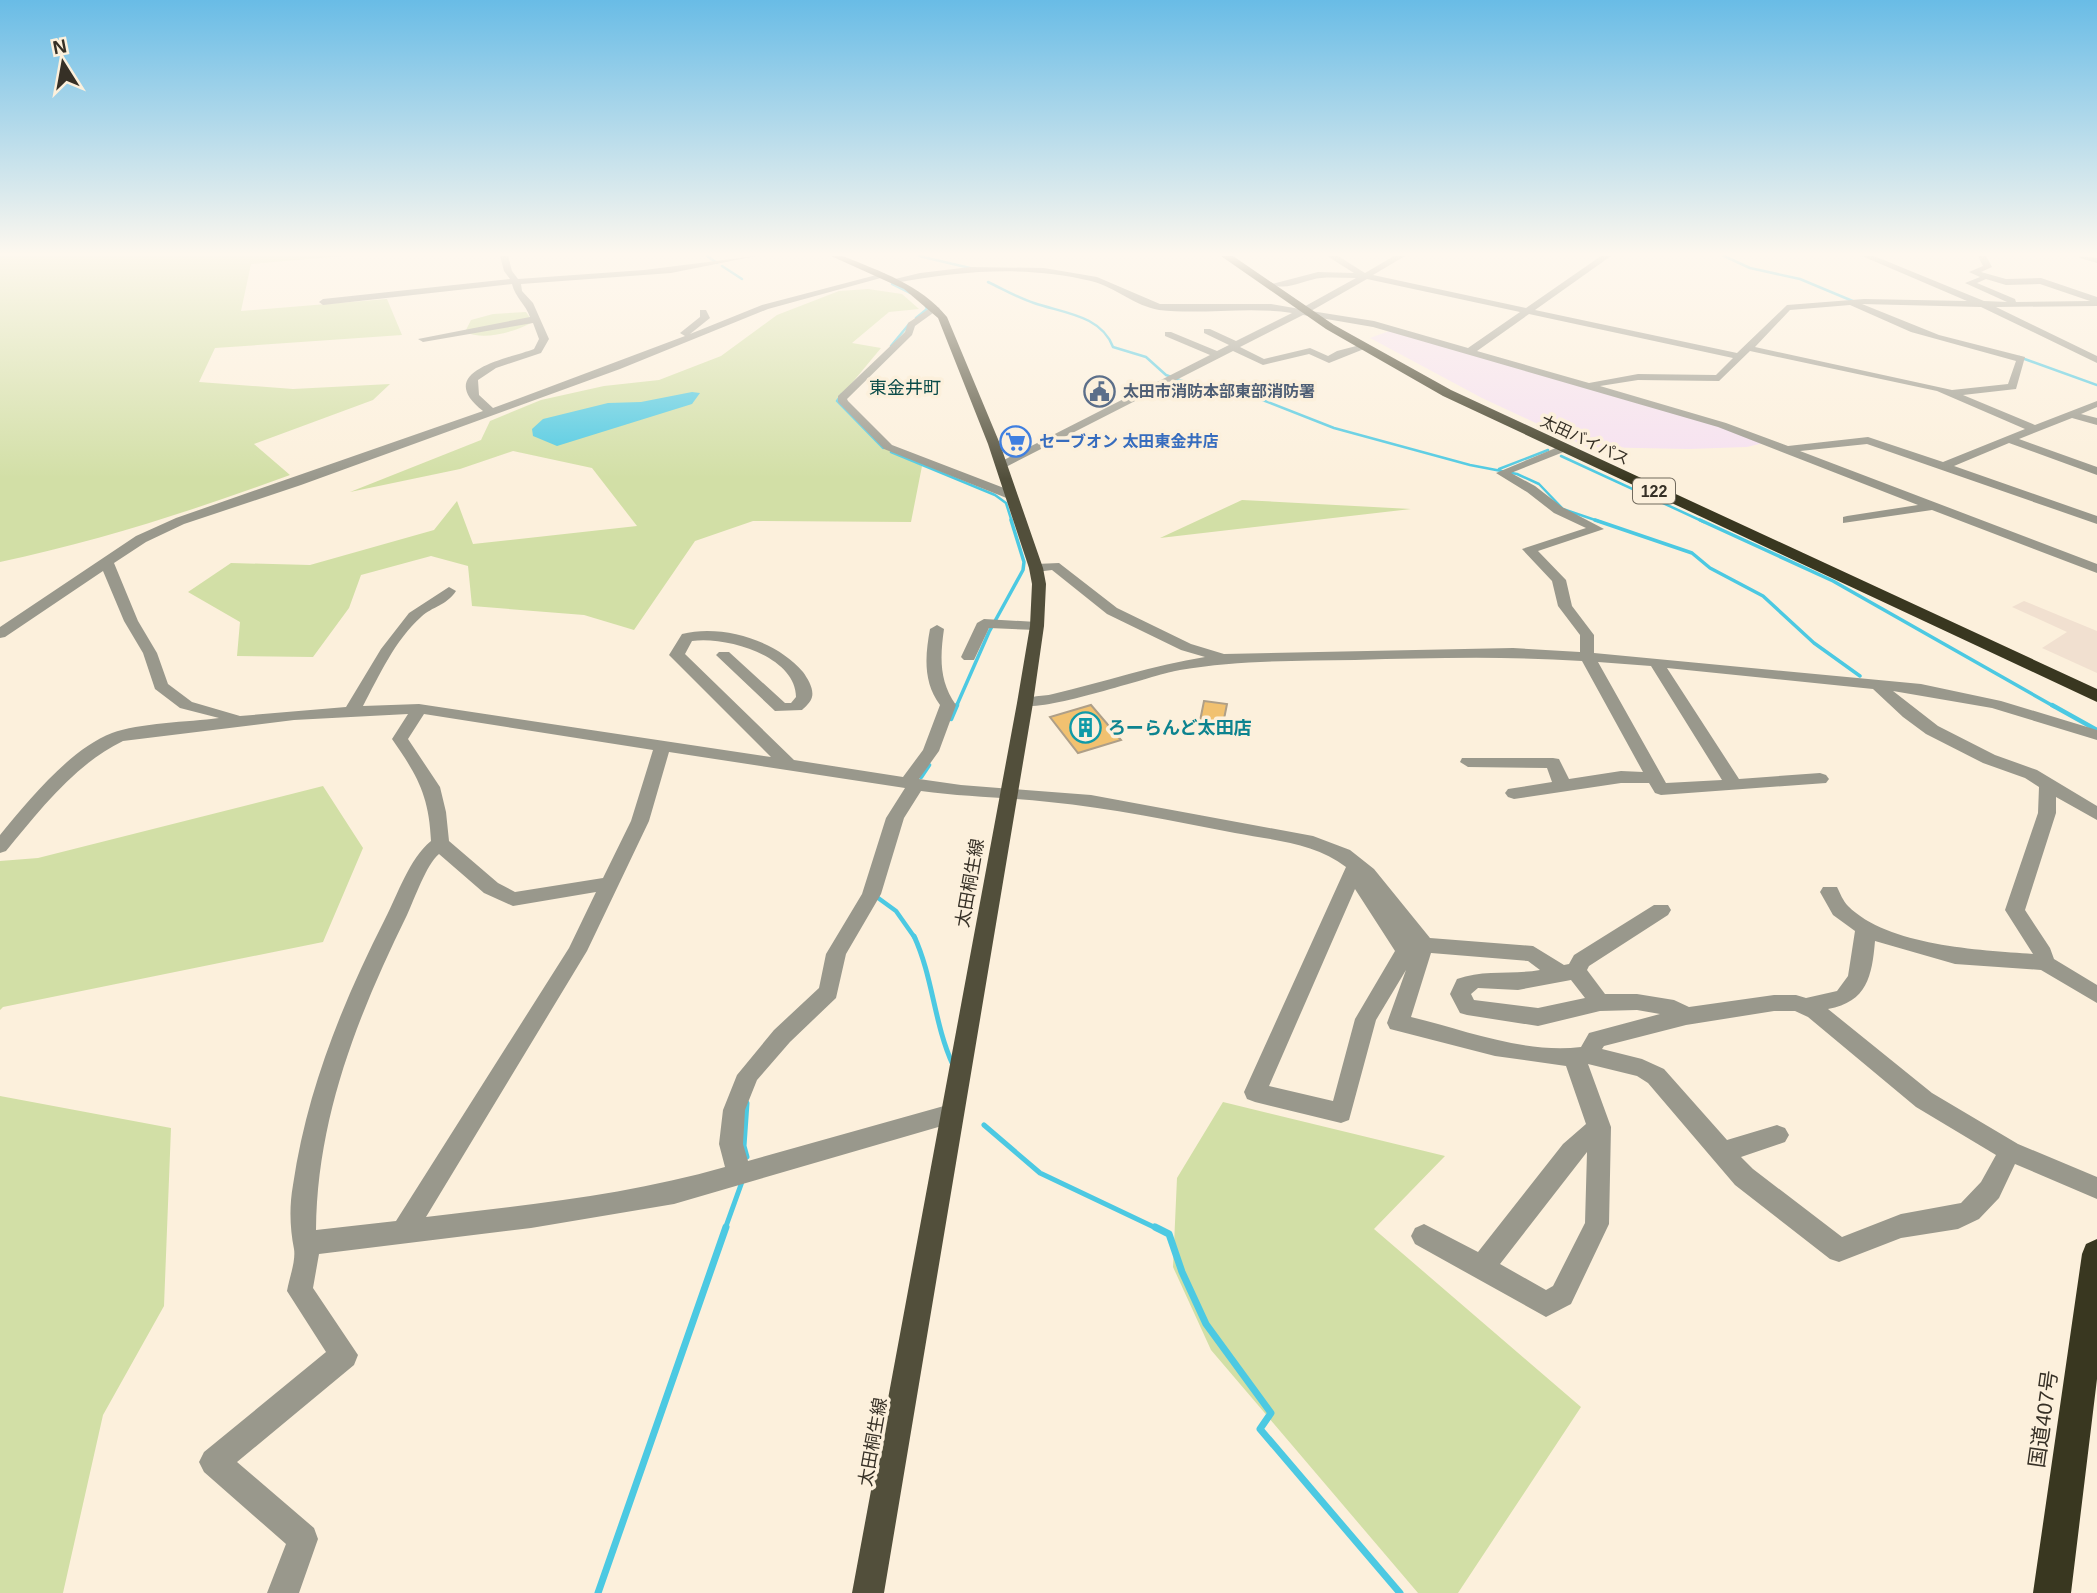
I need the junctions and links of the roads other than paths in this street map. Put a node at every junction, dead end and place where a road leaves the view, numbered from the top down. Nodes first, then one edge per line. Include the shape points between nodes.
1 (475, 330) edge
2 (542, 330) edge
3 (690, 330) edge
4 (708, 330) edge
5 (910, 330) edge
6 (949, 330) edge
7 (1267, 330) edge
8 (1338, 330) edge
9 (1344, 330) edge
10 (1397, 330) edge
11 (1502, 330) edge
12 (1615, 330) edge
13 (1765, 330) edge
14 (1920, 330) edge
15 (2037, 330) edge
16 (1207, 331) dead end
17 (1168, 334) dead end
18 (423, 339) dead end
19 (673, 345) junction
20 (1234, 346) junction
21 (1364, 348) junction
22 (1748, 348) junction
23 (1471, 351) junction
24 (1218, 355) junction
25 (1740, 357) junction
26 (2097, 360) edge
27 (1591, 385) junction
28 (1953, 393) junction
29 (2096, 404) edge
30 (492, 412) junction
31 (2071, 414) junction
32 (2097, 422) edge
33 (2035, 429) junction
34 (2010, 440) junction
35 (1562, 449) junction
36 (1787, 449) junction
37 (1004, 464) dead end
38 (1941, 467) junction
39 (2097, 471) edge
40 (1013, 496) junction
41 (1933, 506) junction
42 (1847, 520) dead end
43 (2097, 520) edge
44 (106, 561) junction
45 (1036, 568) junction
46 (2097, 569) edge
47 (449, 591) dead end
48 (1037, 626) junction
49 (937, 629) dead end
50 (0, 634) edge
51 (724, 654) dead end
52 (1587, 656) junction
53 (969, 657) dead end
54 (1224, 658) junction
55 (1656, 662) junction
56 (2097, 684) edge
57 (1878, 685) junction
58 (2097, 696) edge
59 (1025, 704) junction
60 (353, 709) junction
61 (419, 709) junction
62 (246, 719) junction
63 (2097, 735) edge
64 (662, 747) junction
65 (1468, 762) dead end
66 (790, 766) junction
67 (1655, 778) junction
68 (1820, 779) dead end
69 (912, 783) junction
70 (2048, 783) junction
71 (1734, 785) junction
72 (1563, 786) junction
73 (1007, 791) junction
74 (1514, 793) dead end
75 (2097, 814) edge
76 (440, 844) junction
77 (0, 847) edge
78 (1354, 869) junction
79 (612, 883) junction
80 (1830, 892) dead end
81 (1661, 910) dead end
82 (1865, 929) junction
83 (1424, 945) junction
84 (2045, 963) junction
85 (1569, 973) junction
86 (2097, 995) edge
87 (1600, 1003) junction
88 (1807, 1007) junction
89 (1686, 1016) junction
90 (1581, 1057) junction
91 (951, 1114) junction
92 (1599, 1127) junction
93 (1777, 1135) dead end
94 (2010, 1151) junction
95 (1722, 1152) junction
96 (737, 1177) junction
97 (2097, 1188) edge
98 (402, 1232) junction
99 (1424, 1236) dead end
100 (309, 1243) junction
101 (2097, 1254) edge
102 (1481, 1268) junction
103 (284, 1593) edge
104 (868, 1593) edge
105 (2052, 1593) edge

1 - 18 street
2 - 30 street via 541,349 474,378 473,397
3 - 19 street
4 - 19 street
5 - 40 street via 843,402 888,447
6 - 40 main road, 太田桐生線
7 - 20 street
8 - 21 highway, 太田バイパス / 122
9 - 56 highway, 太田バイパス / 122 via 1486,406
10 - 23 street
11 - 23 street
12 - 25 street
13 - 22 street
14 - 28 street via 2022,359 2012,387
15 - 26 street
16 - 20 street
17 - 24 street
19 - 30 street
20 - 21 street via 1268,362 1310,351 1329,360
20 - 24 street
21 - 35 highway, 太田バイパス / 122
22 - 25 street
22 - 28 street
23 - 27 street
24 - 37 street
25 - 27 street via 1719,378 1637,377
27 - 36 street
28 - 33 street
29 - 31 street
30 - 44 street via 180,521
31 - 32 street
31 - 33 street
33 - 34 street
34 - 38 street
34 - 39 street
35 - 52 street via 1507,471 1558,510 1598,529 1529,549 1559,580 1565,606 1587,635
35 - 58 highway, 太田バイパス / 122
36 - 38 street via 1868,440
36 - 41 street
38 - 43 street
40 - 45 main road, 太田桐生線
41 - 42 street
41 - 46 street
44 - 50 street
44 - 62 street via 161,686 186,705
45 - 48 main road, 太田桐生線
45 - 54 street via 1054,566 1112,611 1186,647
47 - 60 street via 443,601 416,613 373,672
48 - 53 street via 984,623
48 - 59 main road, 太田桐生線
49 - 69 street via 933,667 936,687 948,705 931,751
51 - 66 street via 781,708 796,707 804,698 799,676 776,657 722,637 687,637 677,655
52 - 54 street via 1513,652
52 - 55 street
52 - 67 street
54 - 59 street
55 - 57 street
55 - 71 street
57 - 63 street via 1957,694
57 - 70 street via 1915,719 1957,745
59 - 73 main road, 太田桐生線
60 - 61 street
60 - 62 street
61 - 64 street
61 - 76 street via 400,739 434,790
62 - 77 street via 114,738 62,778
64 - 66 street
64 - 79 street via 640,821
65 - 72 street via 1553,763
66 - 69 street
67 - 71 street via 1661,789
67 - 72 street via 1621,777
68 - 71 street
69 - 73 street via 961,791
69 - 96 street via 895,818 871,894 836,954 829,992 748,1075 734,1110 731,1144
70 - 75 street
70 - 84 street via 2047,813 2015,910
72 - 74 street
73 - 78 street via 1060,796 1307,840 1343,855
73 - 91 main road, 太田桐生線
76 - 79 street via 491,888 513,898
76 - 100 street via 428,853 386,936 350,1015 327,1081 308,1162 302,1219 303,1241
78 - 78 street via 1287,1019 1255,1092 1341,1112 1366,1018 1406,951
78 - 83 street via 1367,874
79 - 98 street via 577,951
80 - 82 street via 1840,910
81 - 85 street
82 - 84 street via 1955,956
82 - 88 street via 1864,953 1853,990
83 - 85 street via 1533,954
83 - 90 street via 1398,1023 1530,1054
84 - 86 street
85 - 87 street
85 - 87 street via 1518,982 1477,980 1464,985 1460,994 1467,1006 1538,1017
87 - 89 street via 1637,1002 1674,1008
88 - 89 street via 1774,1003
88 - 94 street via 1924,1100
89 - 90 street via 1597,1039
90 - 92 street
90 - 95 street via 1642,1068 1657,1076
91 - 96 street
91 - 104 main road, 太田桐生線
92 - 102 street via 1571,1151
92 - 102 street via 1597,1224 1562,1295 1546,1304
93 - 95 street
94 - 95 street via 1990,1190 1970,1211 1901,1227 1839,1250 1767,1197
94 - 97 street
96 - 98 street via 674,1193
98 - 100 street
99 - 102 street
100 - 103 street via 300,1291 344,1355 214,1462 303,1539
101 - 105 highway, 国道407号

